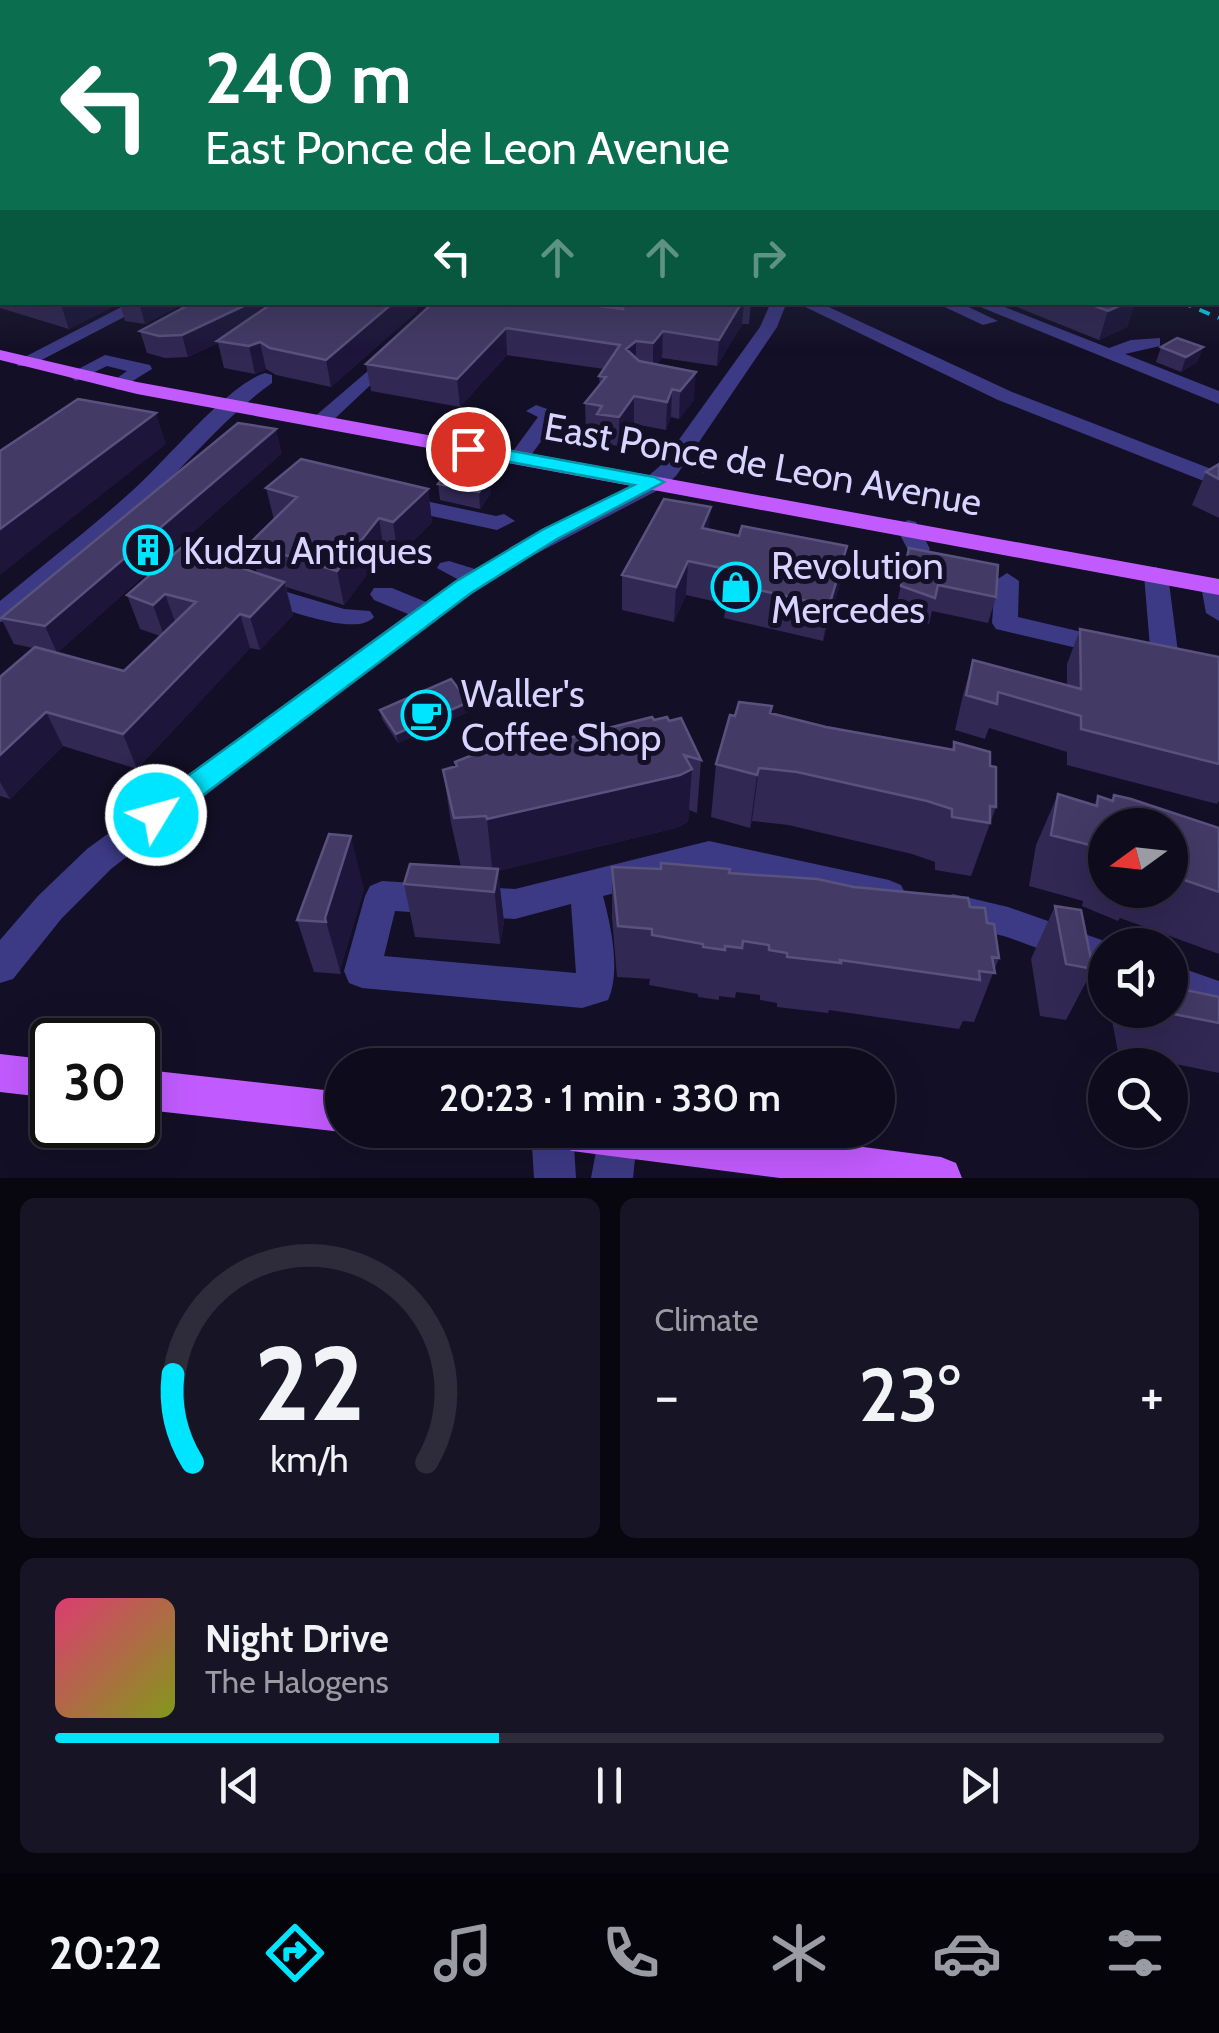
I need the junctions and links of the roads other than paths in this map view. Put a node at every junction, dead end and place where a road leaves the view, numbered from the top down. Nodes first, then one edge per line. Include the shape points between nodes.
1 (139, 305) edge
2 (777, 305) edge
3 (809, 305) edge
4 (949, 305) edge
5 (984, 305) edge
6 (1016, 332) dead end
7 (1154, 342) dead end
8 (401, 345) edge
9 (0, 355) edge
10 (1109, 355) junction
11 (24, 362) junction
12 (76, 375) junction
13 (265, 380) dead end
14 (118, 384) junction
15 (1219, 398) edge
16 (228, 405) junction
17 (536, 411) dead end
18 (328, 423) junction
19 (314, 443) dead end
20 (518, 458) junction
21 (1219, 480) edge
22 (654, 482) junction
23 (416, 506) edge
24 (504, 521) dead end
25 (1012, 565) junction
26 (449, 568) dead end
27 (1156, 575) junction
28 (478, 578) junction
29 (239, 584) edge
30 (1216, 586) edge
31 (383, 594) dead end
32 (427, 612) junction
33 (1219, 612) edge
34 (0, 614) edge
35 (361, 617) dead end
36 (584, 887) junction
37 (1088, 951) edge
38 (0, 967) edge
39 (1188, 987) edge
40 (1219, 998) edge
41 (0, 1073) edge
42 (30, 1076) edge
43 (160, 1091) edge
44 (325, 1110) edge
45 (553, 1148) edge
46 (617, 1148) edge
47 (717, 1148) edge
48 (555, 1178) edge
49 (612, 1178) edge
50 (942, 1178) edge

1 - 11 street
2 - 22 street via 768,328 715,390 679,459
3 - 21 street via 1005,396
4 - 6 street
5 - 10 street
7 - 10 street
8 - 18 street
9 - 11 main road, East Ponce de Leon Avenue
10 - 15 street
11 - 12 main road, East Ponce de Leon Avenue
12 - 14 main road, East Ponce de Leon Avenue
12 - 14 street via 105,360 143,369
13 - 16 street
14 - 16 main road, East Ponce de Leon Avenue
16 - 18 main road, East Ponce de Leon Avenue
16 - 34 street via 140,496
17 - 20 street via 551,414
18 - 19 street
18 - 20 main road, East Ponce de Leon Avenue
20 - 22 main road, East Ponce de Leon Avenue
22 - 25 main road, East Ponce de Leon Avenue
22 - 28 street
23 - 24 street
25 - 27 main road, East Ponce de Leon Avenue
25 - 27 street via 1005,623 1165,660
26 - 28 street
27 - 30 main road, East Ponce de Leon Avenue
28 - 32 street
29 - 35 street
30 - 33 street
31 - 32 street
32 - 38 street via 99,859
36 - 36 street via 515,904 382,896 362,971 596,988 594,924
36 - 37 street via 709,856 1008,922
39 - 40 street
41 - 42 main road
43 - 44 main road
45 - 48 street
46 - 49 street
47 - 50 main road

